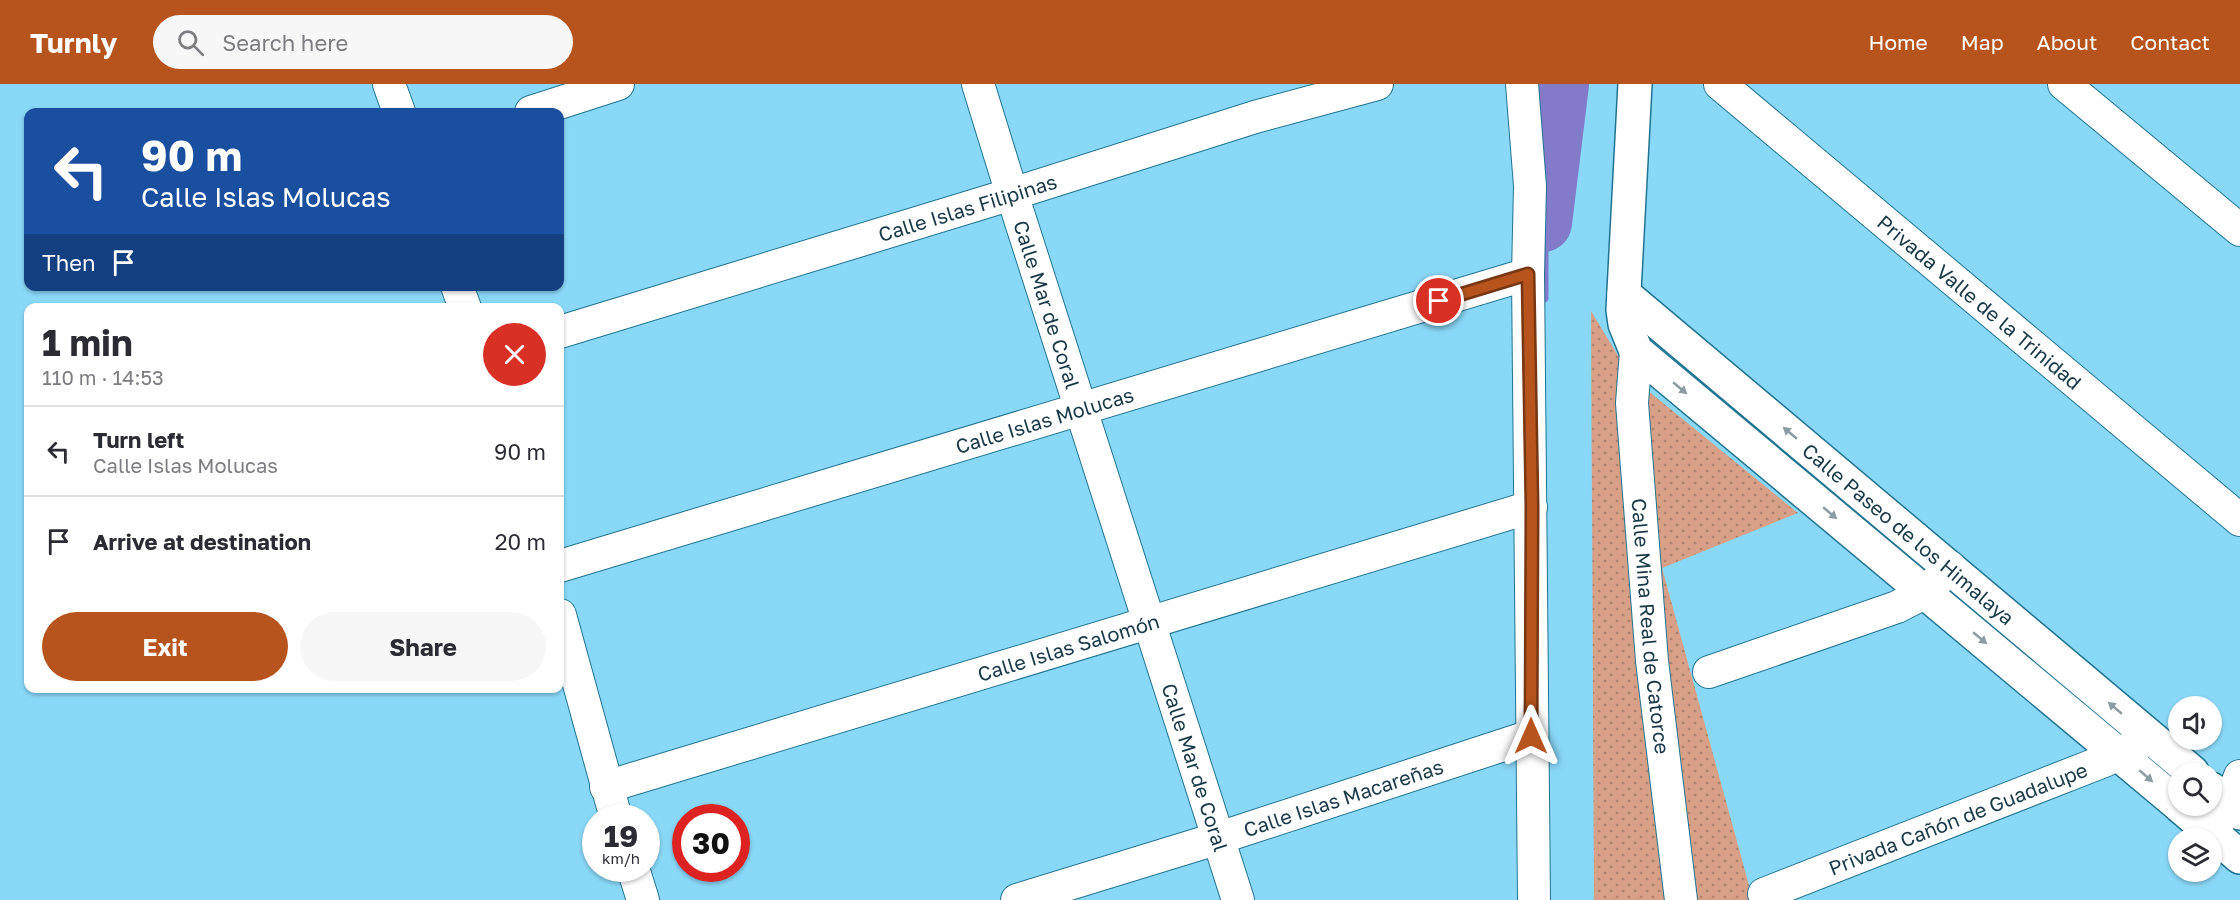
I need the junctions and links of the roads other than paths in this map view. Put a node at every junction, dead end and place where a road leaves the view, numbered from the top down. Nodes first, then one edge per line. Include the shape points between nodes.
1 (389, 84) edge
2 (618, 84) edge
3 (978, 84) edge
4 (1377, 84) edge
5 (1522, 84) edge
6 (1635, 84) edge
7 (1720, 84) edge
8 (2064, 84) edge
9 (398, 108) edge
10 (543, 108) edge
11 (1012, 194) junction
12 (2240, 230) edge
13 (1528, 274) junction
14 (1624, 294) junction
15 (564, 331) edge
16 (1635, 351) junction
17 (1081, 409) junction
18 (1532, 507) junction
19 (2240, 520) edge
20 (564, 565) edge
21 (1950, 567) junction
22 (1926, 592) junction
23 (1149, 621) junction
24 (564, 630) edge
25 (1709, 672) dead end
26 (1531, 736) junction
27 (2151, 738) junction
28 (2119, 753) junction
29 (2180, 762) edge
30 (606, 787) junction
31 (2168, 795) edge
32 (2230, 795) edge
33 (611, 804) edge
34 (2192, 816) edge
35 (2206, 828) edge
36 (2214, 828) edge
37 (1219, 838) junction
38 (2222, 842) edge
39 (2240, 857) edge
40 (637, 882) edge
41 (1764, 894) dead end
42 (643, 900) edge
43 (1017, 900) edge
44 (1238, 900) edge
45 (1534, 900) edge
46 (1681, 900) edge

1 - 9 street
2 - 10 street
3 - 11 street, Calle Mar de Coral
4 - 11 street, Calle Islas Filipinas via 1255,117
5 - 13 street via 1530,186
6 - 14 street
7 - 19 street, Privada Valle de la Trinidad
8 - 12 street
11 - 15 street, Calle Islas Filipinas
11 - 17 street, Calle Mar de Coral
13 - 17 street, Calle Islas Molucas
13 - 18 street
14 - 16 street via 1625,324
21 -> 14 street, Calle Paseo de los Himalaya
16 -> 22 street, Calle Paseo de los Himalaya
16 - 46 street, Calle Mina Real de Catorce via 1632,403 1651,649
17 - 20 street, Calle Islas Molucas
17 - 23 street, Calle Mar de Coral
18 - 23 street, Calle Islas Salomón
18 - 26 street
21 - 22 street
27 -> 21 street, Calle Paseo de los Himalaya
22 - 25 street via 1897,607
22 -> 28 street, Calle Paseo de los Himalaya
23 - 30 street, Calle Islas Salomón
23 - 37 street, Calle Mar de Coral
24 - 30 street
26 - 37 street, Calle Islas Macareñas
26 - 45 street
27 - 28 street, Privada Cañón de Guadalupe
27 - 29 street, Calle Paseo de los Himalaya
28 -> 31 street, Calle Paseo de los Himalaya
28 - 41 street, Privada Cañón de Guadalupe
30 - 33 street
32 - 36 street
34 - 35 street, Calle Paseo de los Himalaya
37 - 43 street, Calle Islas Macareñas
37 - 44 street, Calle Mar de Coral
38 - 39 street, Calle Paseo de los Himalaya
40 - 42 street

